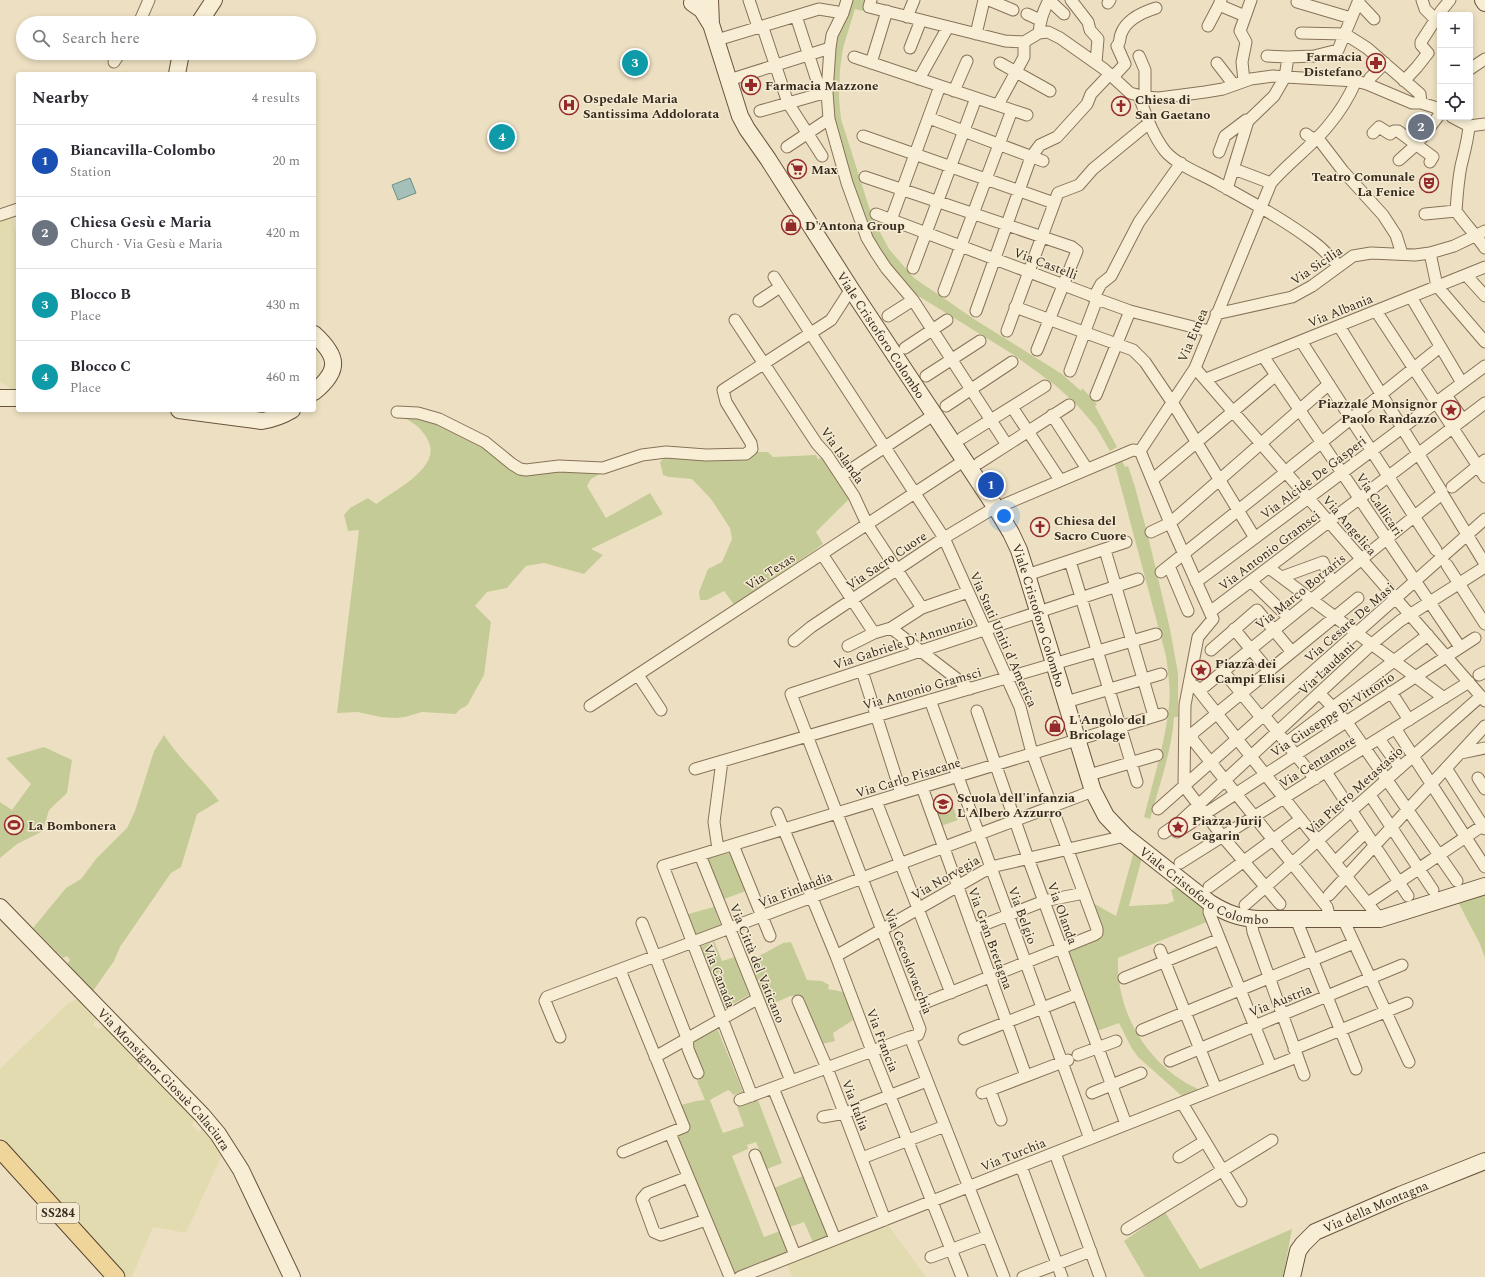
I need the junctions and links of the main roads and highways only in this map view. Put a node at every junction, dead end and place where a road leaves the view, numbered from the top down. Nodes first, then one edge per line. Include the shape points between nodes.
1 (0, 1149) edge
2 (116, 1277) edge

1 - 2 main road, SS284

